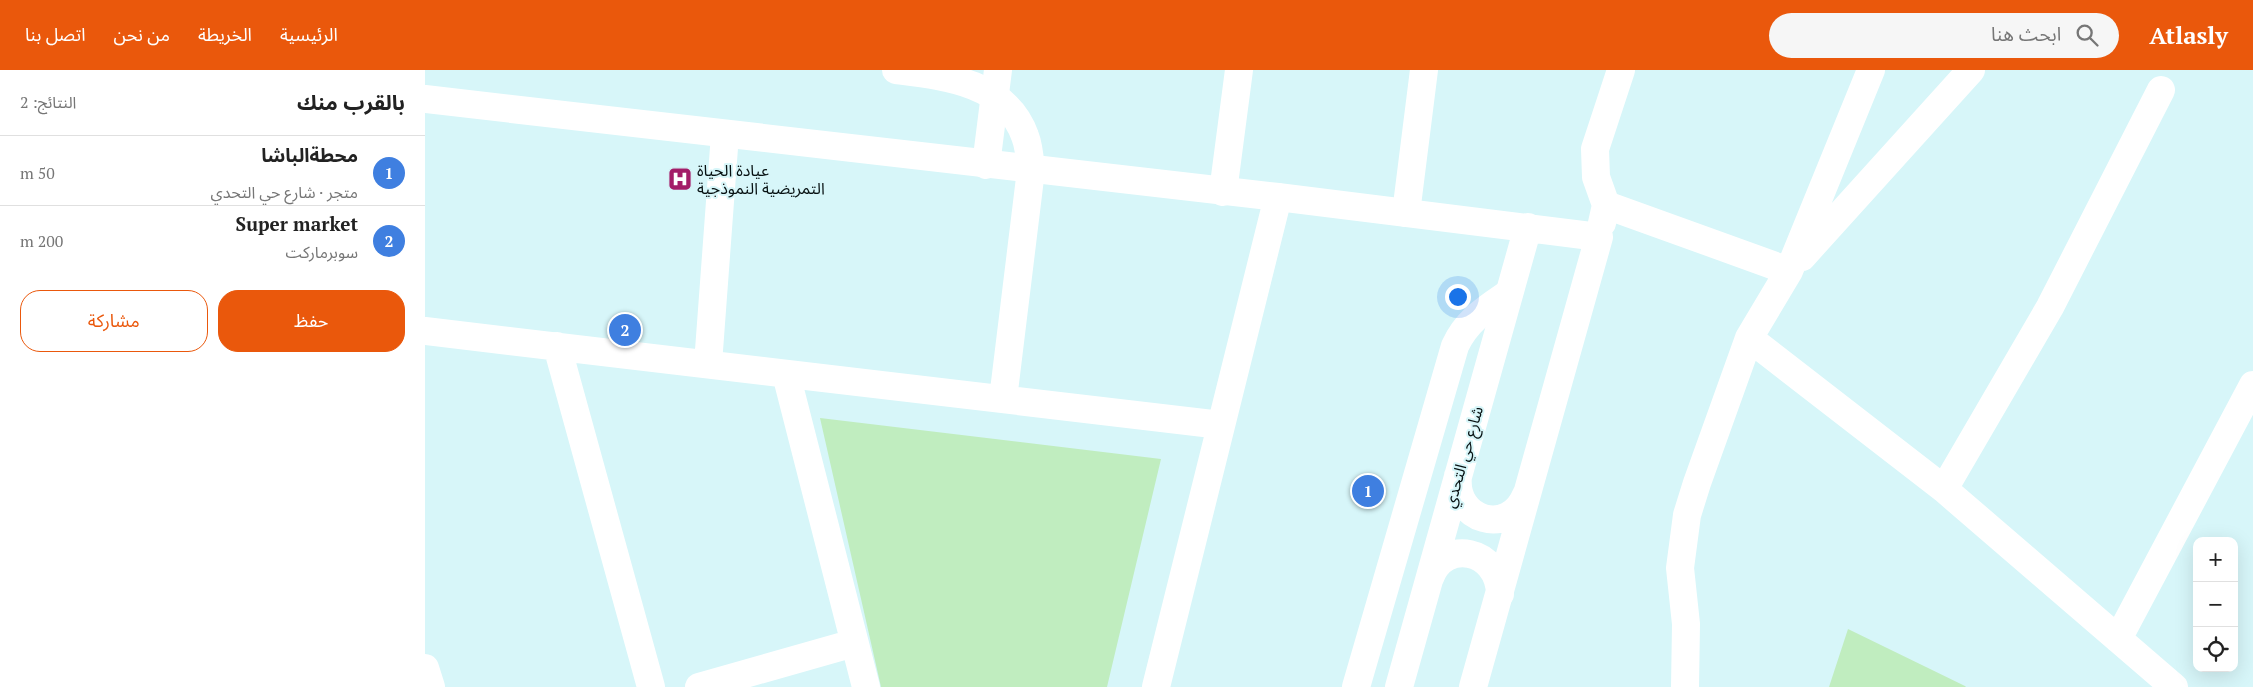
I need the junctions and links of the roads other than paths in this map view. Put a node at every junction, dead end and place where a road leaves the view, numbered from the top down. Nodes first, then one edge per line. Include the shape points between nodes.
1 (896, 70) edge
2 (998, 70) edge
3 (1239, 70) edge
4 (1424, 70) edge
5 (1621, 70) edge
6 (1871, 70) edge
7 (1971, 70) edge
8 (2161, 90) dead end
9 (995, 97) junction
10 (425, 99) edge
11 (725, 134) junction
12 (987, 165) junction
13 (1031, 170) junction
14 (1223, 192) junction
15 (1278, 197) junction
16 (1606, 205) junction
17 (1406, 213) junction
18 (1528, 227) junction
19 (1599, 237) junction
20 (1789, 271) junction
21 (1509, 293) junction
22 (425, 331) edge
23 (1749, 338) junction
24 (557, 346) junction
25 (708, 364) junction
26 (786, 374) junction
27 (2253, 385) edge
28 (1003, 400) junction
29 (1221, 425) junction
30 (1458, 476) junction
31 (1944, 489) junction
32 (1527, 492) junction
33 (1428, 583) junction
34 (1500, 594) junction
35 (2118, 639) junction
36 (855, 643) junction
37 (425, 668) edge
38 (431, 687) edge
39 (651, 687) edge
40 (699, 687) edge
41 (866, 687) edge
42 (1155, 687) edge
43 (1355, 687) edge
44 (1399, 687) edge
45 (1473, 687) edge
46 (1685, 687) edge
47 (2174, 687) edge

1 - 9 street via 945,76
2 - 9 street
3 - 14 street
4 - 17 street
5 - 16 street via 1595,149 1596,178
6 - 20 street
7 - 20 street
8 - 31 street via 2050,307
9 - 12 street
9 - 13 street via 1007,106 1021,126 1028,145
10 - 11 street
11 - 12 street
11 - 25 street
12 - 13 street
13 - 14 street
13 - 28 street
14 - 15 street
15 - 17 street
15 - 29 street
16 - 19 street
16 - 20 street
17 - 18 street
18 - 19 street
18 - 21 street, شارع حي التحدي
19 - 32 street
20 - 23 street
21 - 30 street, شارع حي التحدي
21 - 43 street via 1477,315 1455,346
22 - 24 street
23 - 31 street
23 - 46 street via 1697,483 1682,542 1680,568 1686,624
24 - 25 street
24 - 39 street
25 - 26 street
26 - 28 street
26 - 36 street
27 - 35 street
28 - 29 street
29 - 42 street
30 - 32 street via 1459,496 1471,512 1480,517 1499,519 1509,516 1517,510
30 - 33 street, شارع حي التحدي
31 - 35 street
32 - 34 street
33 - 34 street via 1437,565 1445,559 1475,555 1497,574
33 - 44 street, شارع حي التحدي
34 - 45 street
35 - 47 street
36 - 40 street
36 - 41 street
37 - 38 street

